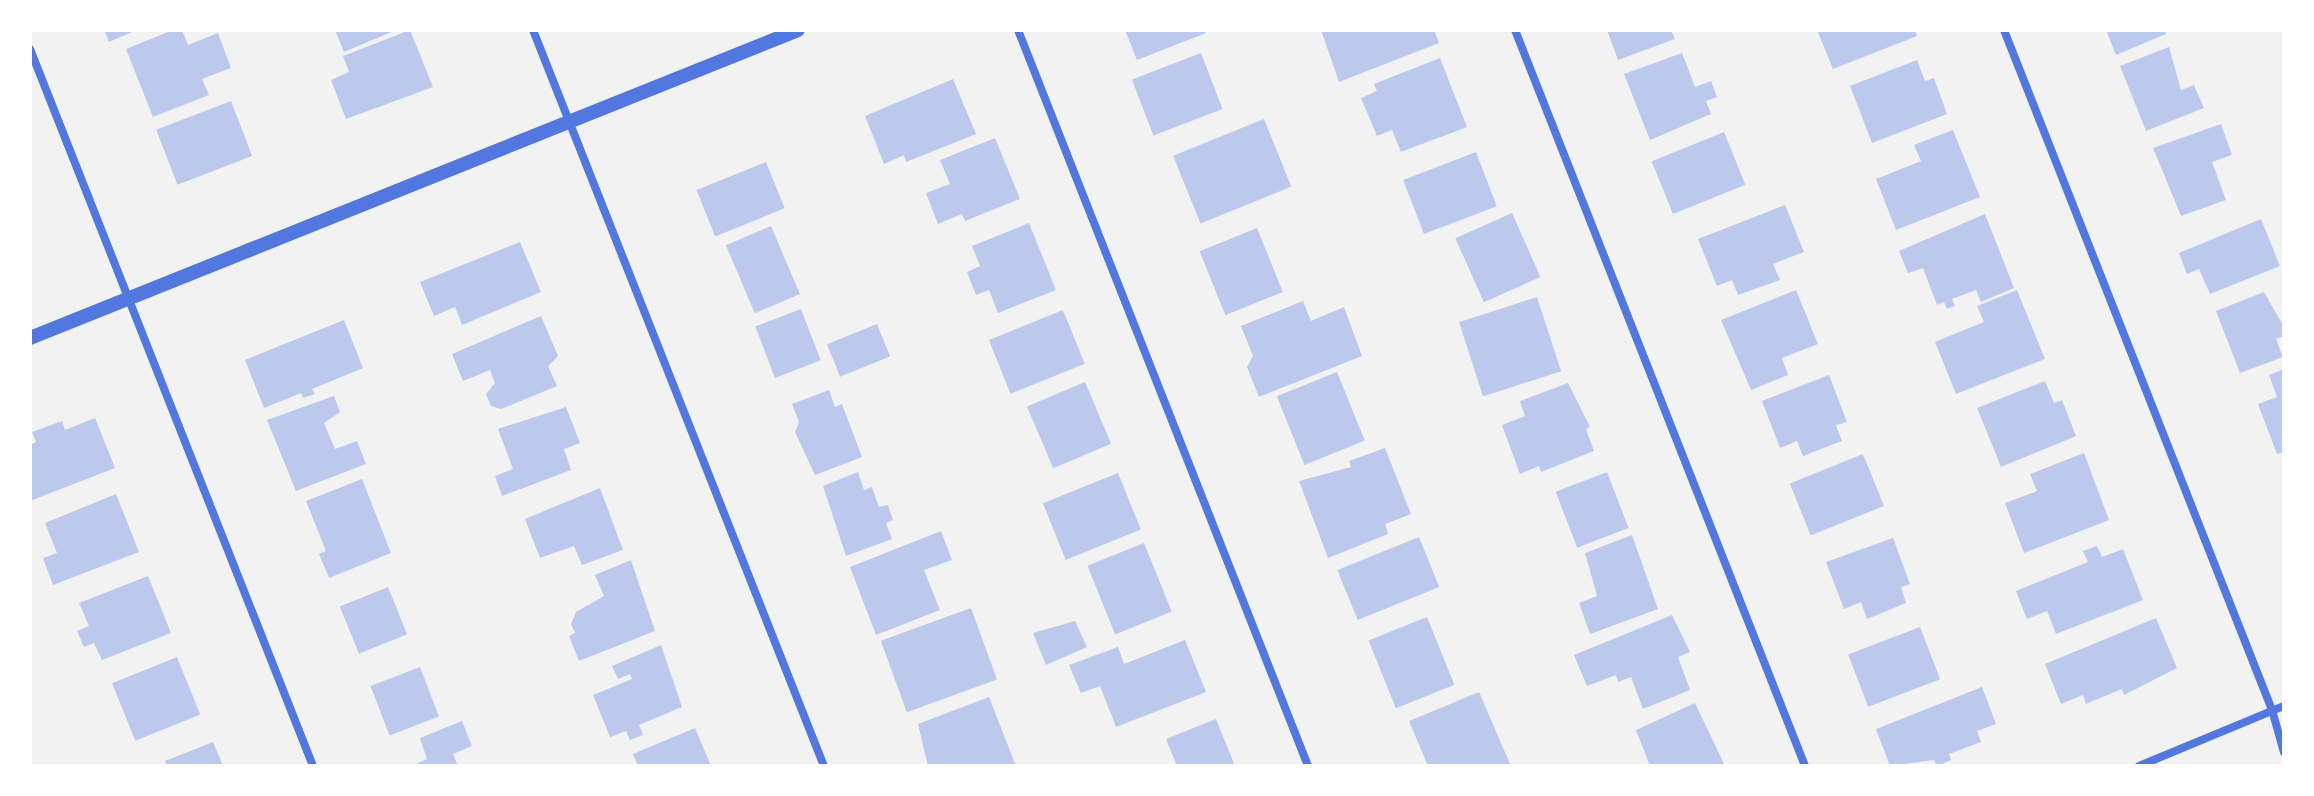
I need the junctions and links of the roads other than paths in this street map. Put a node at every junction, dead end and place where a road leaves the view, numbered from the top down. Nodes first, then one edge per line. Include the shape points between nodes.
1 (533, 30) edge
2 (798, 30) edge
3 (1018, 30) edge
4 (1515, 30) edge
5 (2004, 30) edge
6 (30, 49) edge
7 (570, 123) junction
8 (129, 299) junction
9 (30, 338) edge
10 (2284, 706) edge
11 (2272, 710) junction
12 (2284, 752) edge
13 (313, 766) edge
14 (824, 766) edge
15 (1308, 766) edge
16 (1805, 766) edge
17 (2139, 766) edge

1 - 7 street
2 - 7 street
3 - 15 street
4 - 16 street
5 - 11 street
6 - 8 street
7 - 8 street
7 - 14 street
8 - 9 street
8 - 13 street
10 - 11 street
11 - 12 street
11 - 17 street

